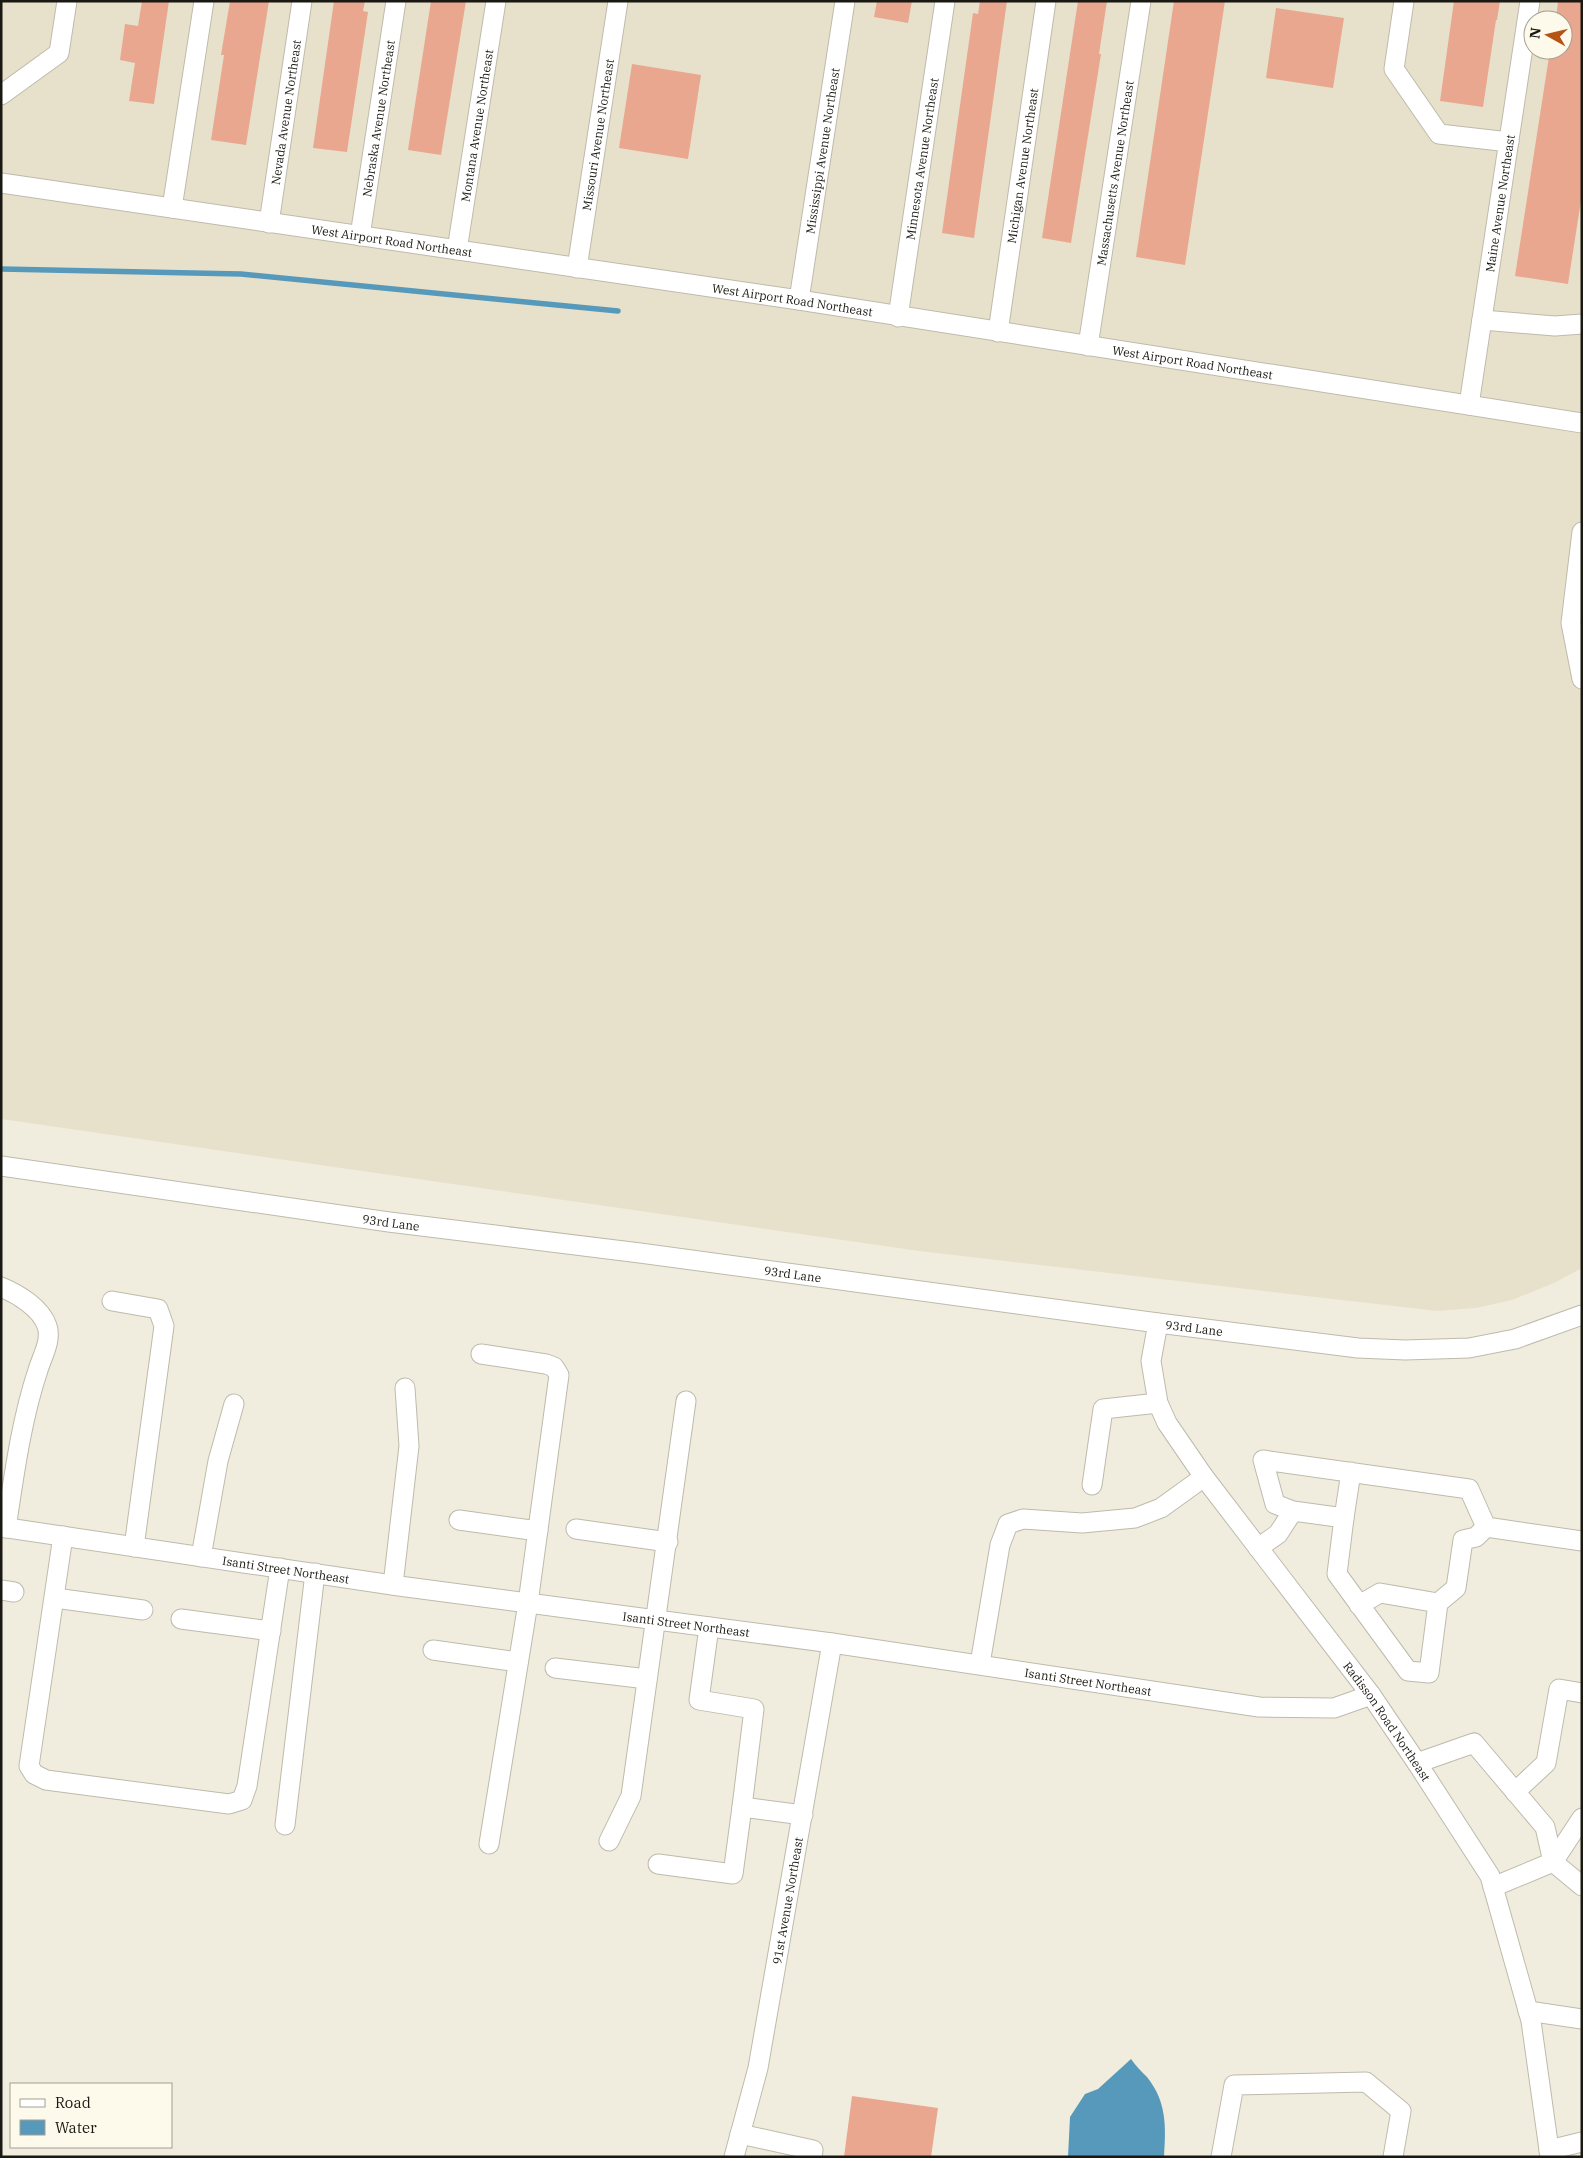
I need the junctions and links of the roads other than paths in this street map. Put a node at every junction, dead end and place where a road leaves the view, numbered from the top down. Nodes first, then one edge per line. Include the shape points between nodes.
1 (67, 1) edge
2 (204, 1) edge
3 (302, 1) edge
4 (396, 1) edge
5 (496, 1) edge
6 (618, 1) edge
7 (845, 1) edge
8 (945, 1) edge
9 (1046, 1) edge
10 (1141, 1) edge
11 (1404, 1) edge
12 (1530, 1) edge
13 (1, 95) edge
14 (1509, 142) junction
15 (1, 183) edge
16 (172, 208) junction
17 (269, 222) junction
18 (360, 236) junction
19 (457, 250) junction
20 (577, 268) junction
21 (799, 300) junction
22 (898, 316) junction
23 (1482, 320) junction
24 (1582, 324) edge
25 (998, 332) junction
26 (1088, 346) junction
27 (1469, 405) junction
28 (1582, 423) edge
29 (1582, 532) edge
30 (1582, 679) edge
31 (1, 1166) edge
32 (1, 1288) edge
33 (112, 1301) dead end
34 (1582, 1315) edge
35 (1158, 1323) junction
36 (481, 1354) dead end
37 (405, 1388) dead end
38 (686, 1401) dead end
39 (1158, 1403) junction
40 (234, 1404) dead end
41 (1351, 1472) junction
42 (1204, 1477) junction
43 (1092, 1485) dead end
44 (1293, 1511) junction
45 (1344, 1518) junction
46 (459, 1520) dead end
47 (1486, 1527) junction
48 (3, 1528) edge
49 (576, 1529) dead end
50 (538, 1531) junction
51 (63, 1536) junction
52 (1582, 1541) edge
53 (668, 1542) junction
54 (134, 1547) junction
55 (1258, 1548) junction
56 (201, 1557) junction
57 (280, 1568) junction
58 (315, 1573) junction
59 (393, 1585) junction
60 (55, 1598) junction
61 (528, 1603) junction
62 (1438, 1603) junction
63 (1360, 1605) junction
64 (143, 1610) dead end
65 (181, 1619) dead end
66 (655, 1620) junction
67 (710, 1627) junction
68 (271, 1631) junction
69 (832, 1643) junction
70 (433, 1650) dead end
71 (518, 1662) junction
72 (980, 1664) junction
73 (555, 1668) dead end
74 (647, 1679) junction
75 (1581, 1689) edge
76 (1371, 1695) junction
77 (1417, 1763) junction
78 (1515, 1792) junction
79 (742, 1807) junction
80 (803, 1815) junction
81 (1582, 1818) edge
82 (285, 1825) dead end
83 (609, 1841) dead end
84 (489, 1844) dead end
85 (1553, 1862) junction
86 (658, 1864) dead end
87 (1582, 1886) edge
88 (1493, 1887) junction
89 (1528, 2011) junction
90 (1582, 2019) edge
91 (740, 2134) junction
92 (1582, 2142) edge
93 (1550, 2153) edge
94 (734, 2157) edge
95 (812, 2157) edge
96 (1220, 2157) edge
97 (1394, 2157) edge

1 - 13 street via 59,53
2 - 16 street
3 - 17 street, Nevada Avenue Northeast
4 - 18 street, Nebraska Avenue Northeast
5 - 19 street, Montana Avenue Northeast
6 - 20 street, Missouri Avenue Northeast
7 - 21 street, Mississippi Avenue Northeast
8 - 22 street, Minnesota Avenue Northeast
9 - 25 street, Michigan Avenue Northeast
10 - 26 street, Massachusetts Avenue Northeast
11 - 14 street via 1394,69 1439,134
12 - 14 street, Maine Avenue Northeast
14 - 23 street, Maine Avenue Northeast
15 - 16 street, West Airport Road Northeast
16 - 17 street, West Airport Road Northeast
17 - 18 street, West Airport Road Northeast
18 - 19 street, West Airport Road Northeast
19 - 20 street, West Airport Road Northeast
20 - 21 street, West Airport Road Northeast
21 - 22 street, West Airport Road Northeast
22 - 25 street, West Airport Road Northeast
23 - 24 street via 1555,326
23 - 27 street, Maine Avenue Northeast
25 - 26 street, West Airport Road Northeast
26 - 27 street, West Airport Road Northeast
27 - 28 street, West Airport Road Northeast
29 - 30 street via 1571,623
31 - 35 street, 93rd Lane via 389,1222
32 - 48 street via 14,1293 35,1309 47,1326 48,1341 35,1377
33 - 54 street via 158,1310 164,1326
34 - 35 street, 93rd Lane via 1515,1339 1469,1348 1405,1350 1358,1348
35 - 39 street, Radisson Road Northeast via 1152,1360
36 - 50 street via 546,1364 554,1367 560,1375
37 - 59 street via 409,1446
38 - 53 street
39 - 42 street, Radisson Road Northeast
39 - 43 street via 1103,1409
40 - 56 street via 218,1461
41 - 44 street via 1263,1460 1276,1504
41 - 45 street
41 - 47 street via 1469,1489
42 - 55 street, Radisson Road Northeast
42 - 72 street via 1160,1508 1135,1518 1082,1523 1023,1519 1008,1524 1000,1545
44 - 45 street
44 - 55 street via 1278,1534
45 - 63 street via 1337,1574
46 - 50 street
47 - 52 street
47 - 62 street via 1476,1537 1463,1540 1456,1588
48 - 51 street, Isanti Street Northeast
49 - 53 street
50 - 61 street
51 - 54 street, Isanti Street Northeast
51 - 60 street
53 - 66 street
54 - 56 street, Isanti Street Northeast
55 - 76 street, Radisson Road Northeast
56 - 57 street, Isanti Street Northeast
57 - 58 street, Isanti Street Northeast
57 - 68 street
58 - 59 street, Isanti Street Northeast
58 - 82 street
59 - 61 street, Isanti Street Northeast
60 - 64 street
60 - 68 street via 29,1766 34,1774 46,1780 229,1804 242,1800 247,1786
61 - 66 street, Isanti Street Northeast
61 - 71 street
62 - 63 street via 1380,1593
62 - 63 street via 1429,1674 1408,1671
65 - 68 street
66 - 67 street, Isanti Street Northeast
66 - 74 street
67 - 69 street, Isanti Street Northeast
67 - 79 street via 699,1700 754,1709
69 - 72 street, Isanti Street Northeast
69 - 80 street, 91st Avenue Northeast
70 - 71 street
71 - 84 street
72 - 76 street, Isanti Street Northeast via 1259,1707 1334,1708
73 - 74 street
74 - 83 street via 631,1796
75 - 78 street via 1559,1689 1546,1763
76 - 77 street, Radisson Road Northeast
77 - 78 street via 1474,1743
77 - 88 street, Radisson Road Northeast via 1490,1876
78 - 85 street via 1544,1827
79 - 80 street
79 - 86 street via 733,1874
80 - 91 street, 91st Avenue Northeast via 758,2068
81 - 85 street
85 - 87 street
85 - 88 street
88 - 89 street, Radisson Road Northeast
89 - 90 street
89 - 93 street, Radisson Road Northeast
91 - 94 street, 91st Avenue Northeast
91 - 95 street via 813,2150
92 - 93 street
96 - 97 street via 1234,2085 1366,2082 1401,2111

